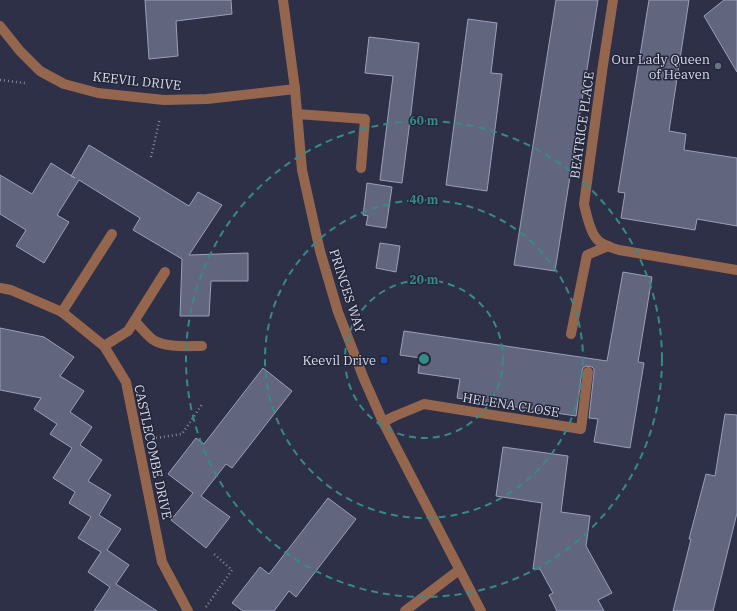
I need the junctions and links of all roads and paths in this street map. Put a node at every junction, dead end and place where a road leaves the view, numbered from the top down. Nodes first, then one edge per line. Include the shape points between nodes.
1 (283, 0) edge
2 (614, 0) edge
3 (0, 26) edge
4 (295, 89) junction
5 (164, 100) junction
6 (297, 114) junction
7 (151, 157) dead end
8 (361, 168) dead end
9 (112, 234) dead end
10 (608, 246) junction
11 (737, 270) edge
12 (165, 272) dead end
13 (0, 288) edge
14 (62, 312) junction
15 (134, 321) junction
16 (571, 334) dead end
17 (104, 346) junction
18 (202, 346) dead end
19 (588, 372) dead end
20 (203, 403) dead end
21 (383, 422) junction
22 (138, 441) junction
23 (214, 554) dead end
24 (459, 570) junction
25 (188, 611) edge
26 (203, 611) edge
27 (405, 611) edge
28 (481, 611) edge

1 - 4 street, PRINCES WAY
2 - 10 street, BEATRICE PLACE via 584,204 596,239
3 - 5 street, KEEVIL DRIVE via 40,71 64,84 98,93
4 - 5 street, KEEVIL DRIVE via 207,99
4 - 6 street, PRINCES WAY
5 - 7 path
6 - 8 street via 365,119
6 - 21 street, PRINCES WAY via 302,170 320,251 338,312
9 - 14 street
10 - 11 street, BEATRICE PLACE
10 - 16 street via 587,255
12 - 15 street
13 - 14 street, CASTLECOMBE DRIVE via 11,290
14 - 17 street, CASTLECOMBE DRIVE
15 - 17 street via 128,331
15 - 18 street via 153,340 160,343
17 - 22 street, CASTLECOMBE DRIVE via 126,382
19 - 21 street, HELENA CLOSE via 581,429 424,404
20 - 22 path via 182,434
21 - 24 street, PRINCES WAY
22 - 25 street, CASTLECOMBE DRIVE via 162,562
23 - 26 path via 232,570
24 - 27 street
24 - 28 street, PRINCES WAY

